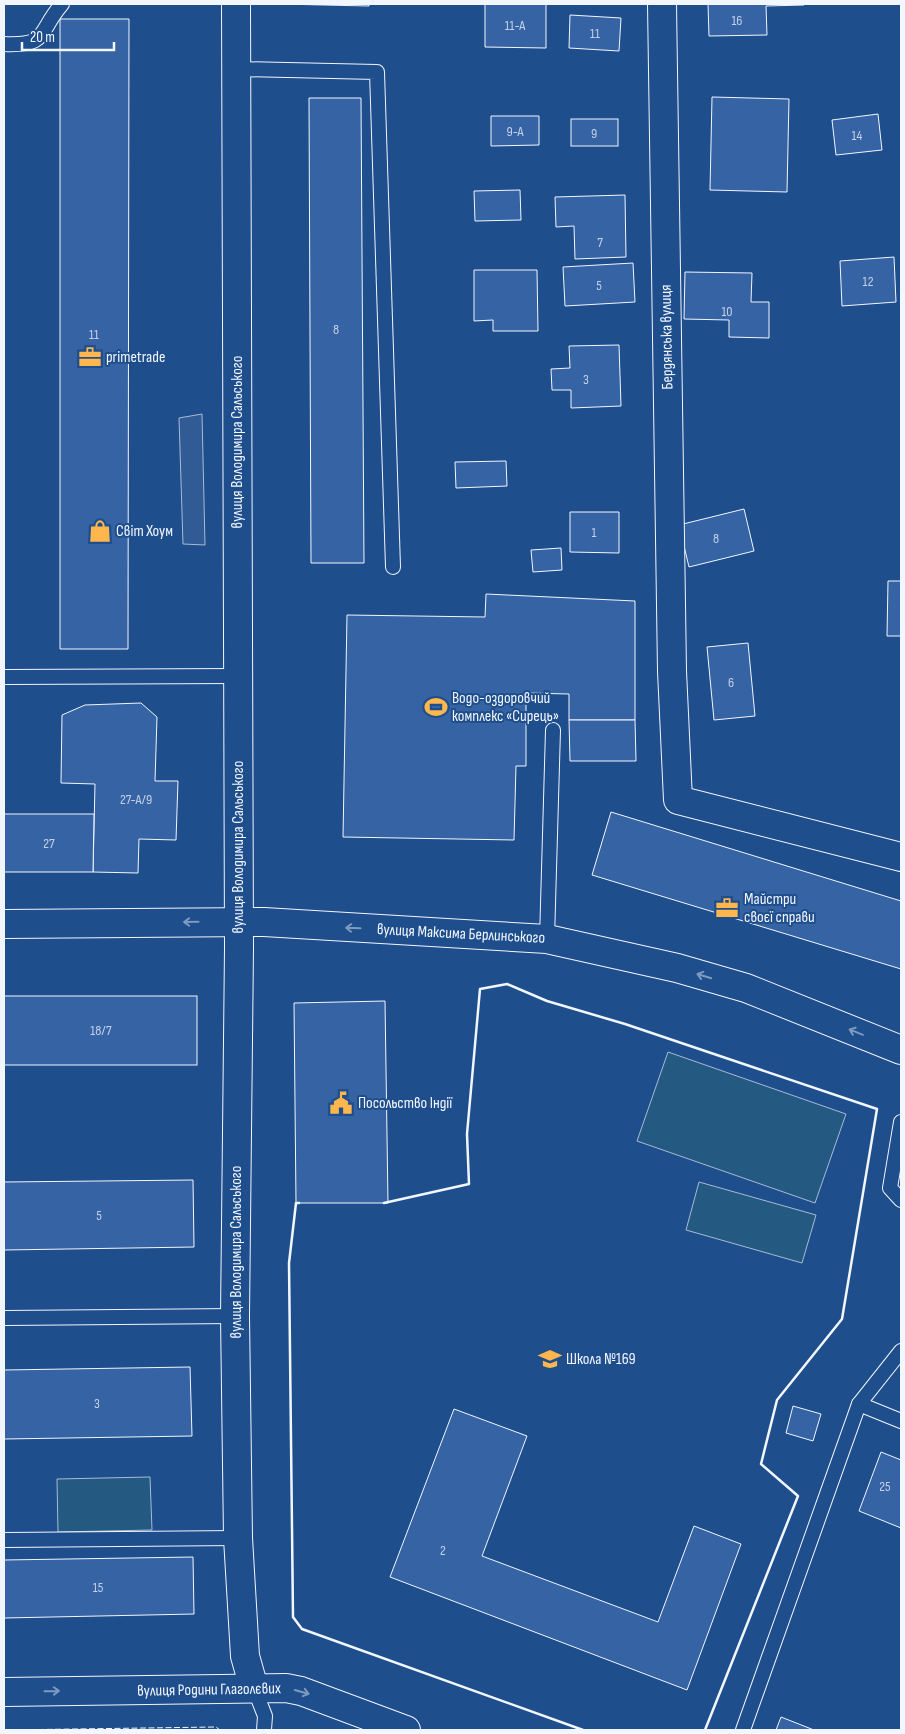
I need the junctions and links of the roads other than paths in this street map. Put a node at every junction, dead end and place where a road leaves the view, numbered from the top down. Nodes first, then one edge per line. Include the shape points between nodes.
1 (62, 4) edge
2 (236, 4) edge
3 (662, 4) edge
4 (4, 44) edge
5 (237, 69) junction
6 (393, 567) dead end
7 (237, 676) junction
8 (4, 678) edge
9 (553, 730) dead end
10 (901, 857) edge
11 (239, 922) junction
12 (4, 924) edge
13 (547, 939) junction
14 (901, 1050) edge
15 (901, 1122) edge
16 (901, 1200) edge
17 (235, 1316) junction
18 (4, 1318) edge
19 (901, 1352) edge
20 (859, 1404) junction
21 (901, 1420) edge
22 (238, 1538) junction
23 (4, 1540) edge
24 (254, 1688) junction
25 (4, 1692) edge
26 (264, 1730) edge
27 (406, 1730) edge
28 (743, 1730) edge

1 - 4 lane via 40,39 25,45
2 - 5 street, вулиця Володимира Сальського
3 - 10 street, Бердянська вулиця via 672,671 678,800
5 - 6 lane via 377,72
5 - 7 street, вулиця Володимира Сальського
7 - 8 lane
7 - 11 street, вулиця Володимира Сальського
9 - 13 lane
11 -> 12 street, вулиця Максима Берлинського
13 -> 11 street, вулиця Максима Берлинського
11 - 17 street, вулиця Володимира Сальського
14 -> 13 street, вулиця Максима Берлинського via 746,988 677,968
15 - 16 lane via 890,1188
17 - 18 lane
17 - 22 street, вулиця Володимира Сальського
19 - 20 lane
20 - 21 lane
20 - 28 lane
22 - 23 lane
22 - 24 street, вулиця Володимира Сальського via 244,1656
25 -> 24 street, вулиця Родини Глаголєвих
24 - 26 lane via 265,1716
24 -> 27 street, вулиця Родини Глаголєвих via 301,1691

